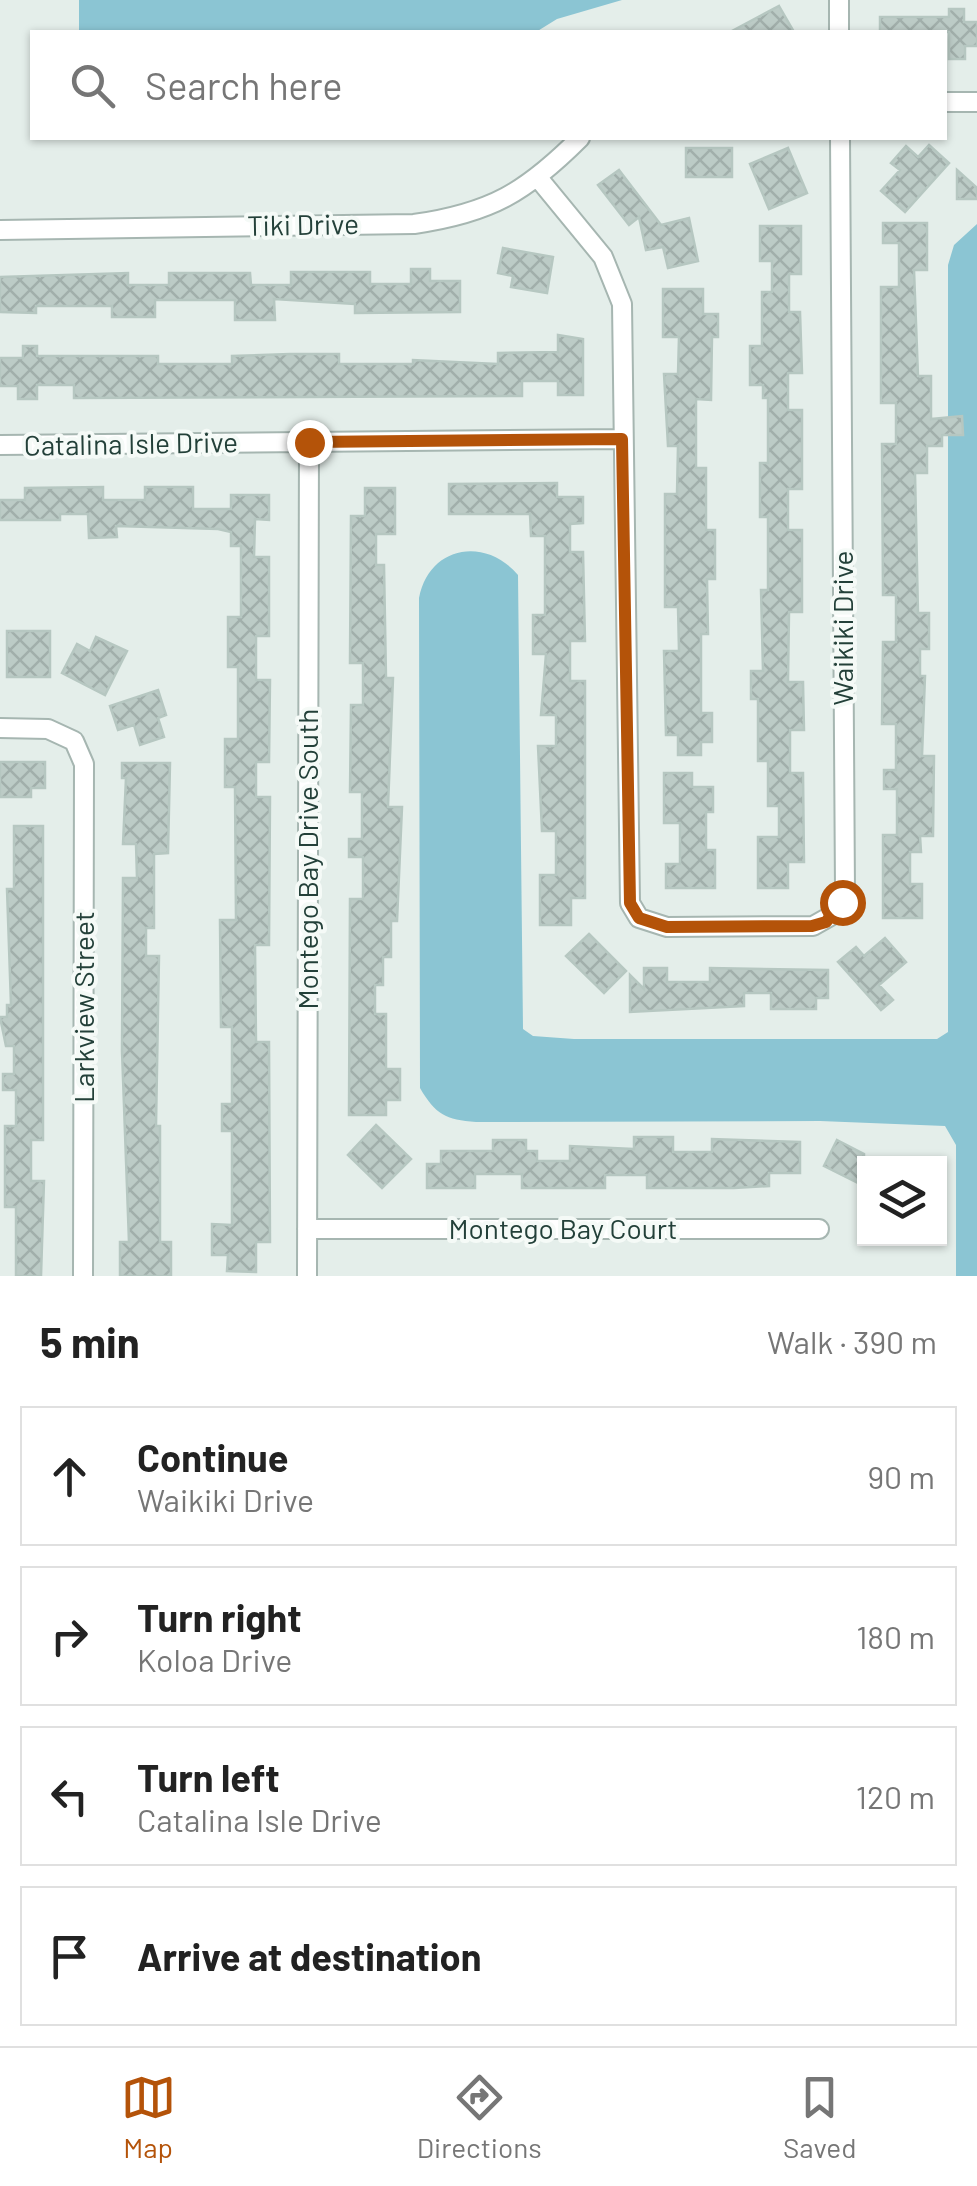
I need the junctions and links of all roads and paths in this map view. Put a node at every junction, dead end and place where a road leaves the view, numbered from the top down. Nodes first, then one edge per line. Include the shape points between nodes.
1 (839, 0) edge
2 (839, 30) edge
3 (947, 102) edge
4 (977, 102) edge
5 (578, 140) edge
6 (840, 140) edge
7 (540, 179) junction
8 (0, 230) edge
9 (622, 439) junction
10 (309, 442) junction
11 (0, 445) edge
12 (0, 728) edge
13 (307, 1229) junction
14 (819, 1229) dead end
15 (83, 1276) edge
16 (308, 1276) edge

1 - 2 street
3 - 4 street
5 - 7 street, Tiki Drive
6 - 9 street, Waikiki Drive via 842,902 826,922 667,927 639,918 630,903
7 - 8 street, Tiki Drive via 480,210 414,224
7 - 9 street via 616,283 622,304
9 - 10 street, Catalina Isle Drive
10 - 11 street, Catalina Isle Drive
10 - 13 street, Montego Bay Drive South
12 - 15 street, Larkview Street via 48,729 74,741 84,764
13 - 14 street, Montego Bay Court
13 - 16 street, Montego Bay Drive South

